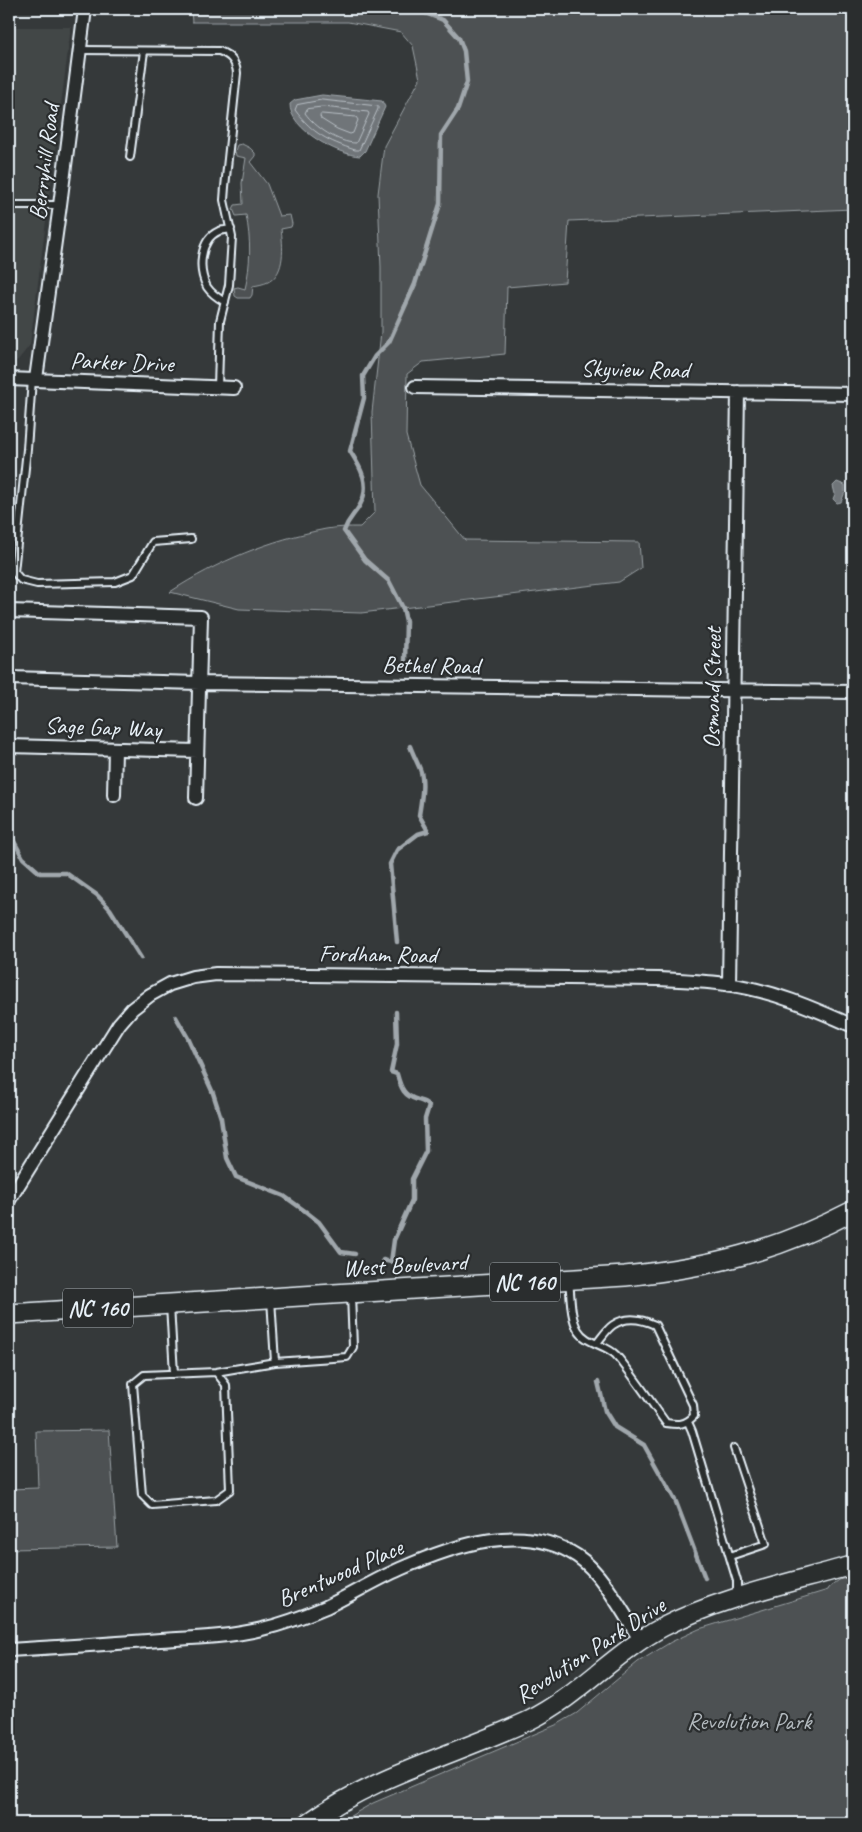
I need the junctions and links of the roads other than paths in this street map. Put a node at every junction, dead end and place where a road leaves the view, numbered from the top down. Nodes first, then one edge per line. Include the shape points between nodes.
1 (85, 9) edge
2 (80, 50) junction
3 (144, 51) junction
4 (130, 157) dead end
5 (60, 205) junction
6 (9, 206) edge
7 (230, 229) junction
8 (224, 302) junction
9 (9, 379) edge
10 (34, 379) junction
11 (218, 387) junction
12 (416, 387) dead end
13 (234, 388) dead end
14 (738, 392) junction
15 (853, 394) edge
16 (191, 539) dead end
17 (9, 612) edge
18 (9, 678) edge
19 (199, 683) junction
20 (734, 690) junction
21 (853, 692) edge
22 (9, 746) edge
23 (115, 749) junction
24 (197, 751) junction
25 (114, 795) dead end
26 (196, 798) dead end
27 (729, 984) junction
28 (853, 1026) edge
29 (9, 1200) edge
30 (853, 1211) edge
31 (569, 1280) junction
32 (351, 1293) junction
33 (271, 1298) junction
34 (170, 1304) junction
35 (9, 1314) edge
36 (597, 1343) junction
37 (275, 1362) junction
38 (216, 1372) junction
39 (174, 1374) junction
40 (688, 1422) junction
41 (734, 1448) dead end
42 (730, 1556) junction
43 (853, 1565) edge
44 (737, 1598) junction
45 (641, 1641) junction
46 (9, 1650) edge
47 (308, 1823) edge

1 - 2 street, Berryhill Road
2 - 3 lane
2 - 5 street, Berryhill Road
3 - 4 lane
3 - 7 lane via 220,51 233,59 237,73 224,193
5 - 6 lane
5 - 10 street, Berryhill Road
7 - 8 lane via 229,285
7 - 8 lane via 210,238 201,266 207,287
8 - 11 lane via 220,321
9 - 10 street, Parker Drive
10 - 11 street, Parker Drive
10 - 16 lane via 14,572 21,580 37,584 115,582 133,575 153,542
11 - 13 street, Parker Drive
12 - 14 street, Skyview Road
14 - 15 street, Skyview Road
14 - 20 street, Osmond Street
17 - 19 street via 201,617
18 - 19 street, Bethel Road
19 - 20 street, Bethel Road
19 - 24 street
20 - 21 street, Bethel Road
20 - 27 street, Osmond Street
22 - 23 street, Sage Gap Way
23 - 24 street, Sage Gap Way
23 - 25 street
24 - 26 street
27 - 28 street, Fordham Road via 780,996
27 - 29 street, Fordham Road via 658,979 287,974 216,974 188,978 150,995 119,1024
30 - 31 main road, West Boulevard / NC 160 via 805,1235 723,1262 674,1271
31 - 32 main road, West Boulevard / NC 160
31 - 36 lane via 578,1331 589,1341
32 - 33 main road, West Boulevard / NC 160
32 - 37 lane via 353,1347 347,1357
33 - 34 main road, West Boulevard / NC 160
33 - 37 lane
34 - 35 main road, West Boulevard / NC 160
34 - 39 lane
36 - 40 lane via 614,1354 666,1423 678,1425
36 - 40 lane via 612,1325 623,1320 646,1321 655,1325 693,1405 694,1416
37 - 38 lane
38 - 39 lane
38 - 39 lane via 226,1385 230,1490 216,1500 152,1505 142,1495 134,1384 144,1375
40 - 42 lane
41 - 42 lane via 766,1544
42 - 44 lane via 737,1581
43 - 44 street, Revolution Park Drive
44 - 45 street, Revolution Park Drive via 693,1613
45 - 46 street, Brentwood Place via 592,1569 578,1557 558,1546 518,1537 485,1541 444,1552 400,1569 326,1607 263,1629 223,1636
45 - 47 street, Revolution Park Drive via 567,1698 530,1719 366,1787

